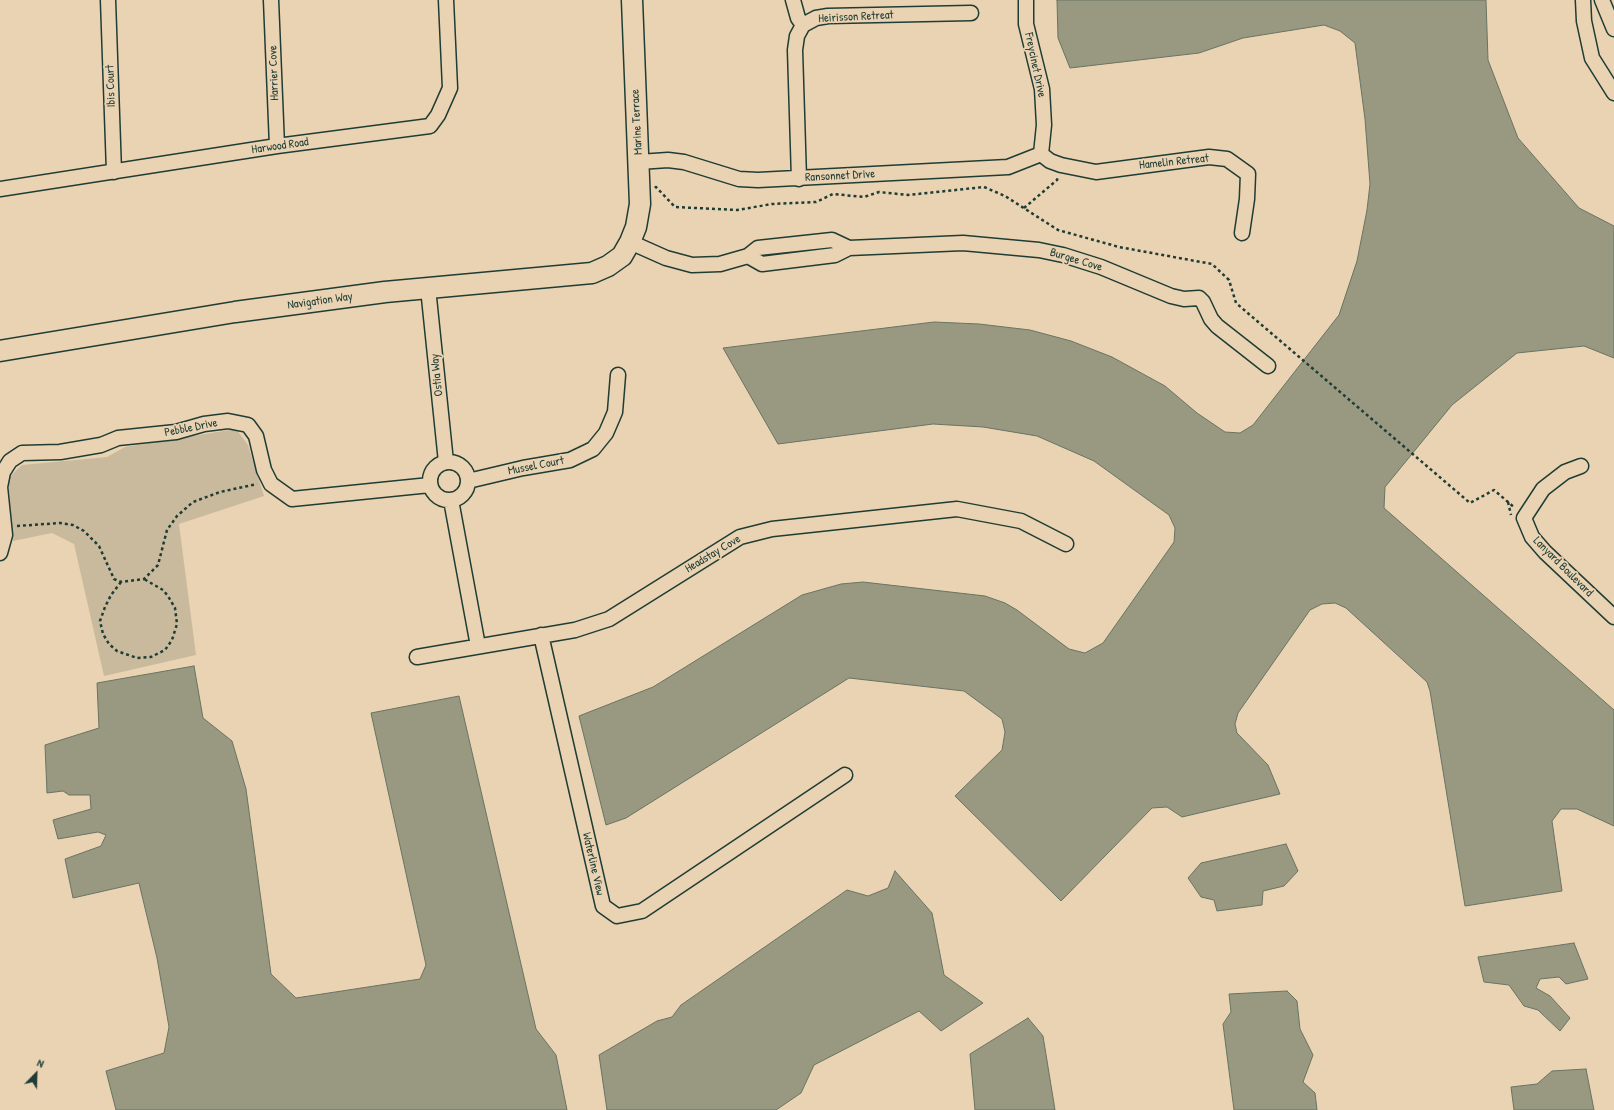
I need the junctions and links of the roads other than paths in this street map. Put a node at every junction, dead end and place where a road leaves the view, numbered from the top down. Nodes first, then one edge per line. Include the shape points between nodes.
1 (108, 0) edge
2 (271, 0) edge
3 (446, 0) edge
4 (632, 0) edge
5 (793, 0) edge
6 (1026, 0) edge
7 (1583, 0) edge
8 (1602, 0) edge
9 (971, 13) dead end
10 (803, 25) junction
11 (1614, 29) edge
12 (1614, 93) edge
13 (277, 146) junction
14 (1041, 154) junction
15 (639, 162) junction
16 (114, 172) junction
17 (799, 179) junction
18 (0, 189) edge
19 (1242, 233) dead end
20 (630, 242) junction
21 (428, 288) junction
22 (0, 351) edge
23 (1268, 366) dead end
24 (618, 375) dead end
25 (446, 462) junction
26 (1581, 466) dead end
27 (468, 481) junction
28 (430, 484) junction
29 (0, 487) edge
30 (451, 500) junction
31 (1066, 544) dead end
32 (0, 553) edge
33 (1614, 617) edge
34 (542, 635) junction
35 (478, 646) junction
36 (417, 657) dead end
37 (845, 775) dead end

1 - 16 street, Ibis Court
2 - 13 street, Harrier Cove
3 - 13 street, Harwood Road via 450,88 430,126
4 - 15 street, Marine Terrace
5 - 10 street via 798,18
6 - 14 street, Freycinet Drive via 1026,24 1042,89 1044,125
7 - 12 street via 1584,21 1592,58
8 - 11 street
9 - 10 street, Heirisson Retreat via 828,16 816,18
10 - 17 street, Heirisson Retreat via 797,36 795,50
13 - 16 street, Harwood Road
14 - 17 street, Ransonnet Drive via 1008,167
14 - 19 street, Hamelin Retreat via 1050,162 1096,172 1209,157 1227,159 1248,174
15 - 17 street, Ransonnet Drive via 684,162 739,179
15 - 20 street, Marine Terrace via 640,204
16 - 18 street, Harwood Road
20 - 21 street, Navigation Way via 622,256 592,273
20 - 23 street, Burgee Cove via 666,258 692,265 720,264 748,256 762,264 835,255 849,248 963,243 1013,246 1062,255 1101,267 1171,296 1199,298 1217,326
21 - 22 street, Navigation Way via 235,312
21 - 25 street, Ostia Way
24 - 27 street, Mussel Court via 615,412 606,433 593,449 570,460
25 - 27 street via 464,468
25 - 28 street via 434,468
26 - 33 street, Lanyard Boulevard via 1565,472 1543,489 1524,518 1532,537 1545,552
27 - 30 street via 463,494
28 - 29 street, Pebble Drive via 292,499 269,480 256,436 248,425 228,421 204,424 176,432 118,438 101,445 60,452 22,453 2,472
28 - 30 street via 435,495
29 - 32 street, Pebble Drive via 5,535
30 - 35 street
31 - 34 street, Headstay Cove via 1021,521 957,509 772,529 740,537 609,619 576,630
34 - 35 street, Headstay Cove
34 - 37 street, Waterline View via 602,906 617,916 642,911
35 - 36 street, Headstay Cove

